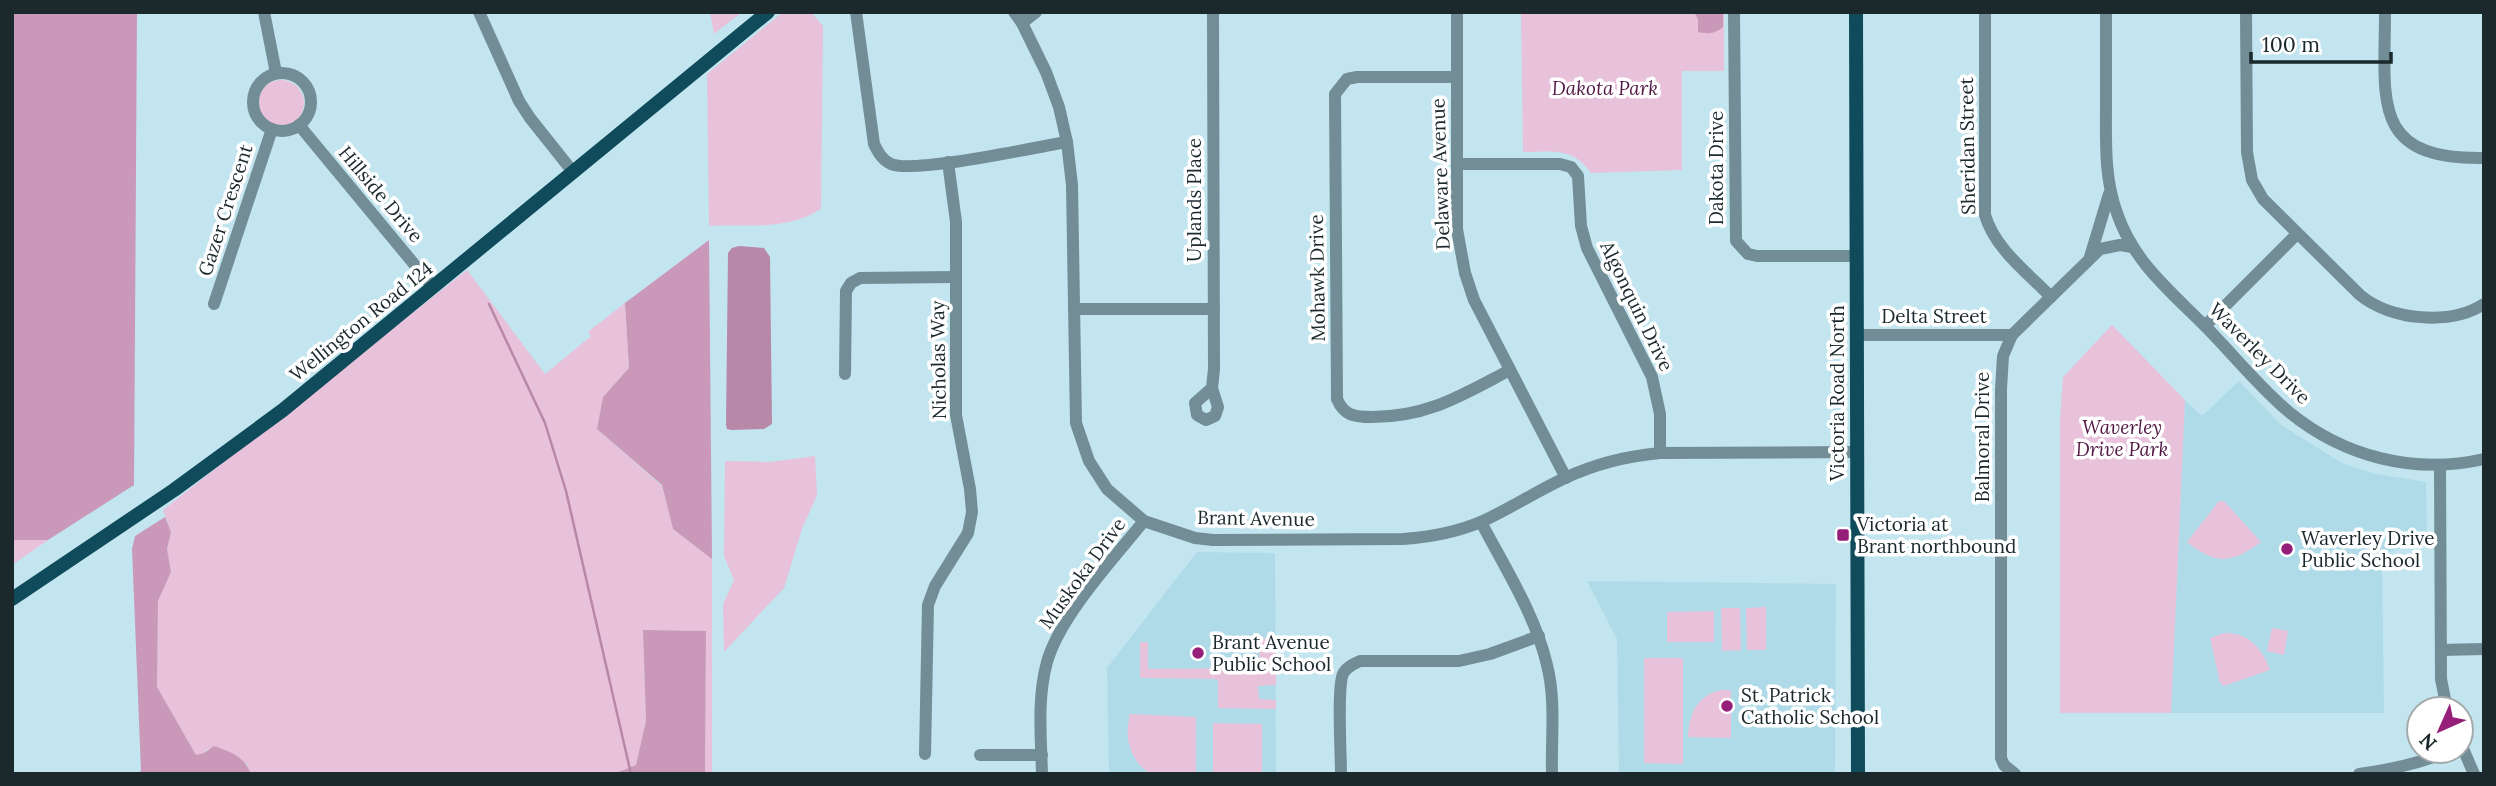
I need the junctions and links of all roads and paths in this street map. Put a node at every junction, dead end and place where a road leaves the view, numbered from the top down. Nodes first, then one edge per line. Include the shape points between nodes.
1 (264, 12) edge
2 (480, 12) edge
3 (768, 12) edge
4 (856, 12) edge
5 (1014, 12) edge
6 (1036, 12) edge
7 (1213, 12) edge
8 (1457, 12) edge
9 (1734, 12) edge
10 (1856, 12) edge
11 (1985, 12) edge
12 (2106, 12) edge
13 (2246, 12) edge
14 (2385, 12) edge
15 (1022, 23) junction
16 (276, 73) junction
17 (1457, 77) junction
18 (299, 125) junction
19 (272, 129) junction
20 (1067, 142) junction
21 (2484, 158) edge
22 (948, 162) junction
23 (1457, 164) junction
24 (573, 172) junction
25 (2110, 190) junction
26 (2297, 234) junction
27 (2132, 247) junction
28 (1855, 256) junction
29 (2089, 259) junction
30 (956, 277) junction
31 (433, 287) junction
32 (2051, 297) junction
33 (214, 304) dead end
34 (2484, 304) edge
35 (1074, 309) junction
36 (1214, 309) junction
37 (2205, 326) junction
38 (1856, 335) junction
39 (2012, 335) junction
40 (1510, 370) junction
41 (845, 374) dead end
42 (1212, 388) dead end
43 (1856, 452) junction
44 (1660, 453) junction
45 (2484, 459) edge
46 (2440, 466) junction
47 (1566, 478) junction
48 (1144, 521) junction
49 (1481, 522) junction
50 (12, 599) edge
51 (1539, 636) junction
52 (2484, 649) edge
53 (2441, 650) junction
54 (2444, 695) edge
55 (925, 754) dead end
56 (980, 755) dead end
57 (1042, 755) junction
58 (2413, 765) edge
59 (1042, 774) edge
60 (1341, 774) edge
61 (1552, 774) edge
62 (1858, 774) edge
63 (2015, 774) edge
64 (2359, 774) edge

1 - 16 street
2 - 24 street via 519,101
3 - 24 main road, Wellington Road 124
4 - 22 street via 874,144 880,156 906,166
5 - 15 street, Brant Avenue
6 - 15 street
7 - 36 street, Uplands Place
8 - 17 street, Delaware Avenue
9 - 28 street, Dakota Drive via 1736,241 1756,256
10 - 28 main road, Victoria Road North
11 - 32 street, Sheridan Street via 1985,215 1998,244
12 - 25 street, Waverley Drive
13 - 26 street via 2249,172 2260,195
14 - 21 street via 2387,106 2399,131 2430,153
15 - 20 street, Brant Avenue via 1046,72
16 - 18 street via 288,73 306,86 310,107
16 - 19 street via 261,81 253,98 258,117
17 - 23 street, Delaware Avenue
17 - 40 street, Mohawk Drive via 1357,77 1347,79 1335,94 1337,399 1341,408 1355,417 1408,415 1449,401
18 - 19 street
18 - 31 street, Hillside Drive
19 - 33 street, Gazer Crescent
20 - 22 street
20 - 35 street, Brant Avenue
22 - 30 street, Nicholas Way via 956,222
23 - 40 street, Delaware Avenue via 1457,229 1465,273
23 - 44 street, Algonquin Drive via 1560,164 1571,167 1578,176 1587,248 1653,377 1660,414
24 - 31 main road, Wellington Road 124
25 - 27 street, Waverley Drive
25 - 29 street, Waverley Drive
26 - 34 street via 2360,295 2388,312 2452,315
26 - 37 street
27 - 29 street, Balmoral Drive via 2110,246
27 - 37 street, Waverley Drive via 2153,276
28 - 38 main road, Victoria Road North
29 - 32 street, Balmoral Drive
30 - 41 street via 860,278 852,283 846,291
30 - 55 street, Nicholas Way via 956,415 972,512 968,533 928,605
31 - 50 main road, Wellington Road 124 via 236,446
32 - 39 street, Balmoral Drive
35 - 36 street
35 - 48 street, Brant Avenue via 1076,423 1088,461 1107,489
36 - 42 street, Uplands Place
37 - 46 street, Waverley Drive via 2289,412 2338,444 2368,456
38 - 39 street, Delta Street
38 - 43 main road, Victoria Road North
39 - 63 street, Balmoral Drive via 2003,356 2001,389 2001,758
40 - 47 street, Delaware Avenue
43 - 44 street, Brant Avenue
43 - 62 main road, Victoria Road North
44 - 47 street, Brant Avenue via 1614,461
45 - 46 street, Waverley Drive
46 - 53 street
47 - 49 street, Brant Avenue
48 - 49 street, Brant Avenue via 1213,540 1404,539 1448,533
48 - 57 street, Muskoka Drive via 1053,644 1042,695
49 - 51 street
51 - 60 street via 1459,661 1360,662 1350,666 1340,689
51 - 61 street via 1551,690
52 - 53 street
53 - 54 street
56 - 57 street
57 - 59 street, Muskoka Drive
58 - 64 street

